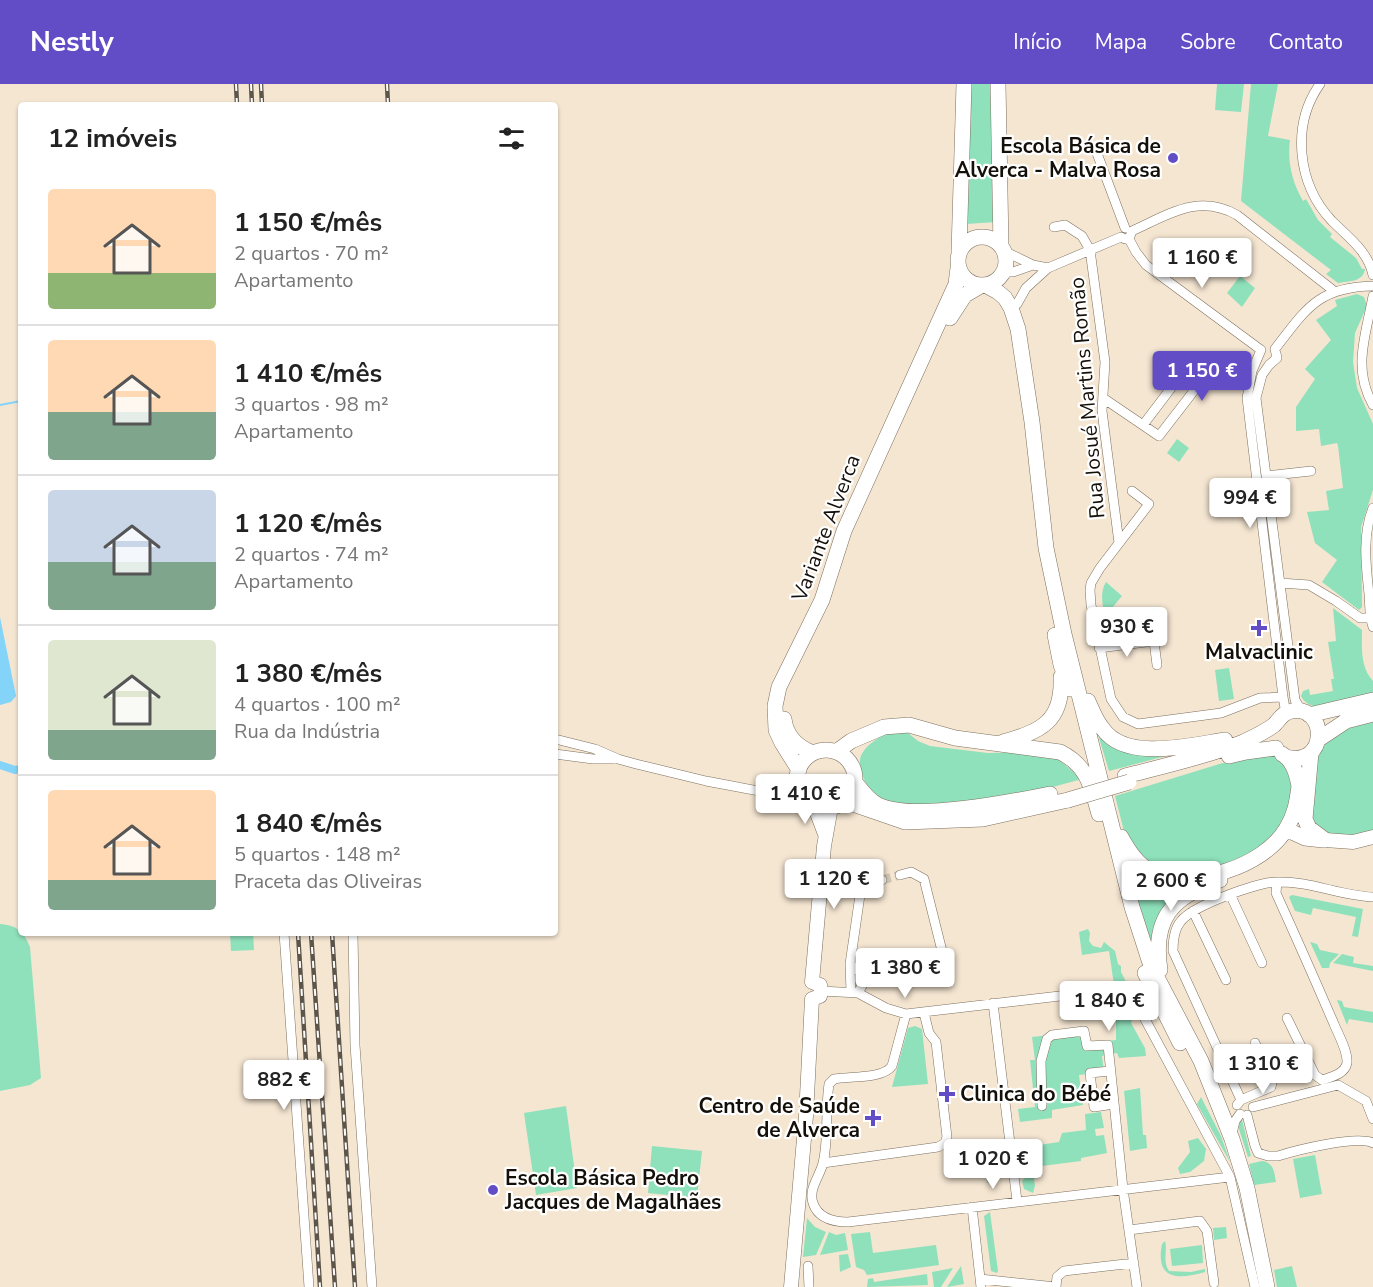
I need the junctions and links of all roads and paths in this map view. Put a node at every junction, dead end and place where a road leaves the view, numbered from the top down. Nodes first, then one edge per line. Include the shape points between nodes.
1 (964, 84) edge
2 (998, 84) edge
3 (1320, 84) edge
4 (1095, 148) dead end
5 (1054, 227) dead end
6 (1127, 234) junction
7 (1002, 248) junction
8 (1090, 250) junction
9 (959, 252) junction
10 (1033, 265) junction
11 (958, 268) junction
12 (1048, 268) junction
13 (1003, 272) junction
14 (1373, 275) edge
15 (983, 285) junction
16 (1373, 286) edge
17 (1334, 291) junction
18 (1373, 296) edge
19 (1017, 304) junction
20 (1018, 329) junction
21 (1275, 349) junction
22 (1260, 353) junction
23 (1022, 364) junction
24 (1269, 365) junction
25 (1103, 398) junction
26 (1373, 405) edge
27 (1143, 425) junction
28 (1311, 471) dead end
29 (1266, 476) junction
30 (1132, 491) dead end
31 (1373, 508) edge
32 (1119, 543) junction
33 (1280, 584) junction
34 (1371, 622) edge
35 (1100, 648) junction
36 (1061, 665) junction
37 (1157, 665) dead end
38 (1076, 677) junction
39 (1283, 697) junction
40 (1373, 700) edge
41 (1305, 713) junction
42 (1373, 714) edge
43 (1278, 720) junction
44 (872, 733) junction
45 (1255, 736) junction
46 (558, 740) edge
47 (995, 744) junction
48 (1315, 746) junction
49 (836, 752) junction
50 (813, 753) junction
51 (1281, 753) junction
52 (558, 754) edge
53 (618, 759) junction
54 (852, 766) junction
55 (798, 776) junction
56 (1127, 779) junction
57 (855, 783) junction
58 (1299, 786) junction
59 (768, 794) junction
60 (1068, 796) junction
61 (810, 803) junction
62 (837, 804) junction
63 (1306, 806) junction
64 (1105, 813) junction
65 (1294, 833) junction
66 (825, 835) junction
67 (1373, 837) edge
68 (1325, 840) junction
69 (900, 875) tunnel mouth
70 (882, 880) tunnel mouth
71 (1277, 882) junction
72 (1230, 894) junction
73 (1373, 897) edge
74 (1193, 911) junction
75 (284, 936) edge
76 (353, 936) edge
77 (1262, 963) dead end
78 (850, 964) junction
79 (868, 975) junction
80 (1226, 980) dead end
81 (1162, 985) junction
82 (815, 990) junction
83 (855, 993) junction
84 (993, 1003) junction
85 (924, 1013) junction
86 (906, 1014) junction
87 (1287, 1018) dead end
88 (1255, 1043) dead end
89 (1110, 1071) junction
90 (1216, 1101) junction
91 (1114, 1104) junction
92 (1042, 1107) dead end
93 (1244, 1107) junction
94 (1373, 1119) edge
95 (1232, 1140) junction
96 (1373, 1143) edge
97 (823, 1163) junction
98 (1230, 1177) junction
99 (1123, 1189) junction
100 (1017, 1201) junction
101 (972, 1207) junction
102 (1129, 1230) junction
103 (1134, 1263) junction
104 (808, 1266) dead end
105 (981, 1283) edge
106 (1214, 1283) dead end
107 (309, 1287) edge
108 (372, 1287) edge
109 (791, 1287) edge
110 (808, 1287) edge
111 (1056, 1287) edge
112 (1137, 1287) edge
113 (1255, 1287) edge
114 (1267, 1287) edge

1 - 9 main road
2 - 7 main road
3 - 14 street via 1308,104 1302,136 1306,178 1324,212 1363,252
4 - 6 street
5 - 8 street via 1065,225 1082,236
6 - 8 street
6 - 17 street via 1185,207 1223,207
6 - 22 street via 1146,265
7 - 9 main road via 987,237 976,237
7 - 10 street
7 - 13 main road via 1006,262
8 - 12 street
8 - 25 street, Rua Josué Martins Romão via 1105,362
9 - 11 main road
10 - 12 street
10 - 13 street
11 - 15 main road via 968,281
11 - 55 main road, Variante Alverca via 956,284 844,531 822,600 779,687 776,730
12 - 19 street via 1026,288
13 - 15 main road
13 - 19 main road
15 - 20 main road via 1005,298
15 - 50 main road, Variante Alverca via 965,295 954,310 853,534 830,603 789,691 783,708 785,726 802,749
16 - 17 street
17 - 21 street via 1304,312
18 - 26 street via 1361,370
19 - 20 main road
20 - 23 main road
21 - 22 street via 1267,347
21 - 24 street via 1277,358
22 - 24 street via 1262,363
22 - 39 street via 1247,398
23 - 36 main road via 1037,548
23 - 38 main road via 1046,548
24 - 29 street via 1256,398
25 - 27 street
25 - 32 street, Rua Josué Martins Romão
27 - 27 street via 1159,436 1203,379 1187,367
28 - 29 street
29 - 33 street
30 - 32 street via 1149,504
31 - 34 street via 1368,521 1366,557
32 - 35 street via 1094,577 1090,590
33 - 34 street via 1309,585
33 - 41 street via 1295,700
35 - 37 street via 1154,641
35 - 39 street via 1111,699 1123,717 1138,724 1221,713 1260,698
36 - 47 main road via 1062,690 1054,714 1033,734
36 - 64 main road
38 - 45 main road via 1103,730 1122,745 1142,750
38 - 64 main road
39 - 43 street via 1285,708
40 - 41 main road
41 - 43 main road via 1288,712
41 - 48 main road via 1318,726
42 - 48 main road via 1346,721
43 - 45 main road
43 - 51 main road via 1272,737
44 - 47 main road via 884,727 909,725
44 - 49 main road
44 - 54 main road via 857,751
45 - 56 main road
46 - 53 street
47 - 64 main road via 1047,749 1071,758 1088,779
48 - 51 main road via 1299,758
48 - 63 main road
49 - 50 main road
49 - 54 main road
50 - 55 main road
51 - 56 main road via 1246,752
51 - 58 main road via 1296,771
52 - 53 street
53 - 59 street
54 - 57 main road
55 - 59 street
55 - 61 main road via 801,794
56 - 60 main road, bridge
57 - 60 main road via 877,805 911,811
57 - 62 main road
58 - 64 main road via 1297,807 1286,831 1267,851 1224,871 1202,876 1176,878 1150,871 1129,852
58 - 65 main road via 1301,807
59 - 61 street
60 - 62 main road via 983,819 914,822
61 - 62 main road
61 - 66 main road
62 - 66 main road
63 - 65 main road
63 - 68 main road via 1309,828
64 - 81 main road via 1151,966
64 - 90 main road via 1123,908 1140,963 1184,1050
65 - 68 main road
65 - 81 main road via 1267,858 1179,899 1163,920 1157,950
66 - 82 main road
67 - 68 main road via 1353,842
69 - 79 street via 911,872 924,879 943,955
70 - 78 street via 870,885 860,896
71 - 72 street
71 - 73 street
71 - 87 street via 1276,893 1343,1046 1347,1062 1344,1069 1335,1077 1322,1080 1315,1075
72 - 74 street
72 - 77 street
74 - 80 street
74 - 93 street via 1180,922 1173,936 1173,951
75 - 107 street
76 - 108 street via 355,1045
78 - 79 street
78 - 83 street
79 - 83 street
81 - 90 main road via 1201,1061
82 - 83 street
82 - 109 main road
83 - 86 street
84 - 85 street
84 - 98 street via 1111,990 1127,998 1139,1008
84 - 100 street
85 - 86 street
85 - 97 street via 929,1033 936,1042 945,1143 938,1148
86 - 97 street via 888,1071 834,1079 829,1084
88 - 93 street via 1272,1082 1271,1087
89 - 91 street
89 - 91 street via 1090,1073 1094,1107
89 - 92 street via 1108,1045 1087,1046 1084,1031 1052,1035 1044,1046 1041,1061
90 - 93 street
90 - 95 main road
91 - 99 street
93 - 94 street via 1338,1085 1366,1101
93 - 95 street via 1234,1121
93 - 96 street via 1254,1146 1258,1153 1268,1156 1354,1140
95 - 114 main road via 1247,1188
97 - 101 street via 812,1190 812,1202 820,1214 832,1221
98 - 99 street
98 - 113 street
99 - 100 street
99 - 102 street
100 - 101 street
101 - 105 street
102 - 103 street
102 - 106 street via 1200,1221 1207,1231
103 - 111 street via 1064,1271 1057,1277
103 - 112 street
104 - 110 street
105 - 111 street

